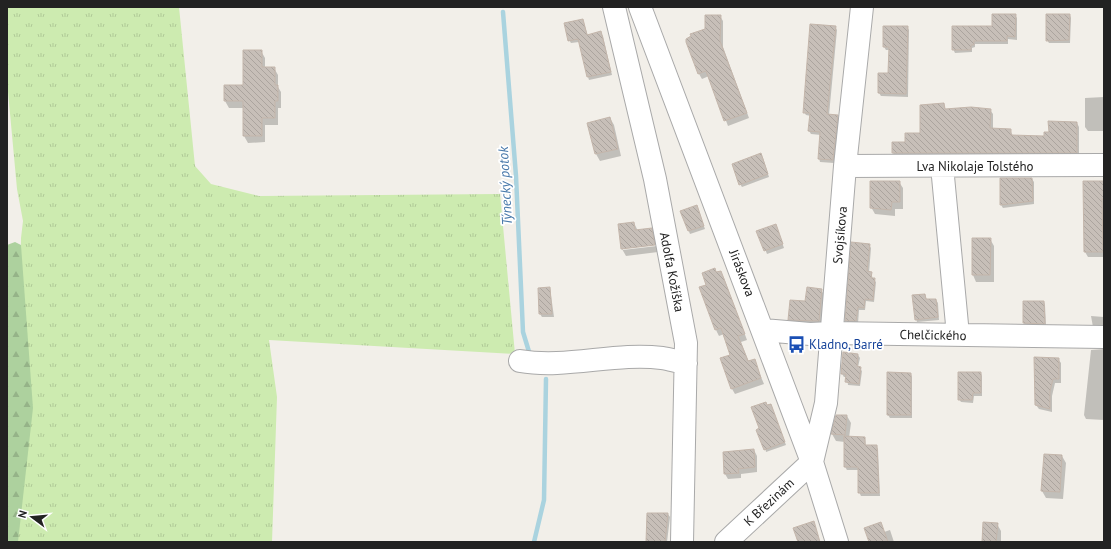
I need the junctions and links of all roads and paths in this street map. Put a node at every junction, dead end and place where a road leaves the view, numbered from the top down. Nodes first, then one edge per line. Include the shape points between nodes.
1 (614, 7) edge
2 (640, 7) edge
3 (862, 7) edge
4 (1104, 165) edge
5 (845, 166) junction
6 (942, 166) junction
7 (763, 330) junction
8 (831, 333) junction
9 (958, 335) junction
10 (1104, 337) edge
11 (520, 361) dead end
12 (686, 364) junction
13 (812, 462) junction
14 (682, 542) edge
15 (726, 542) edge
16 (837, 542) edge

1 - 12 street, Adolfa Kožíška via 655,179 686,343
2 - 7 street, Jiráskova
3 - 5 street, Svojsíkova
4 - 6 street, Lva Nikolaje Tolstého
5 - 6 street, Lva Nikolaje Tolstého
5 - 8 street, Svojsíkova
6 - 9 street
7 - 8 street, Chelčického
7 - 13 street, Jiráskova
8 - 9 street, Chelčického
8 - 13 street, Svojsíkova via 826,403
9 - 10 street, Chelčického
11 - 12 street via 540,365 661,358
12 - 14 street, Adolfa Kožíška
13 - 15 street, K Březinám
13 - 16 street, Jiráskova

